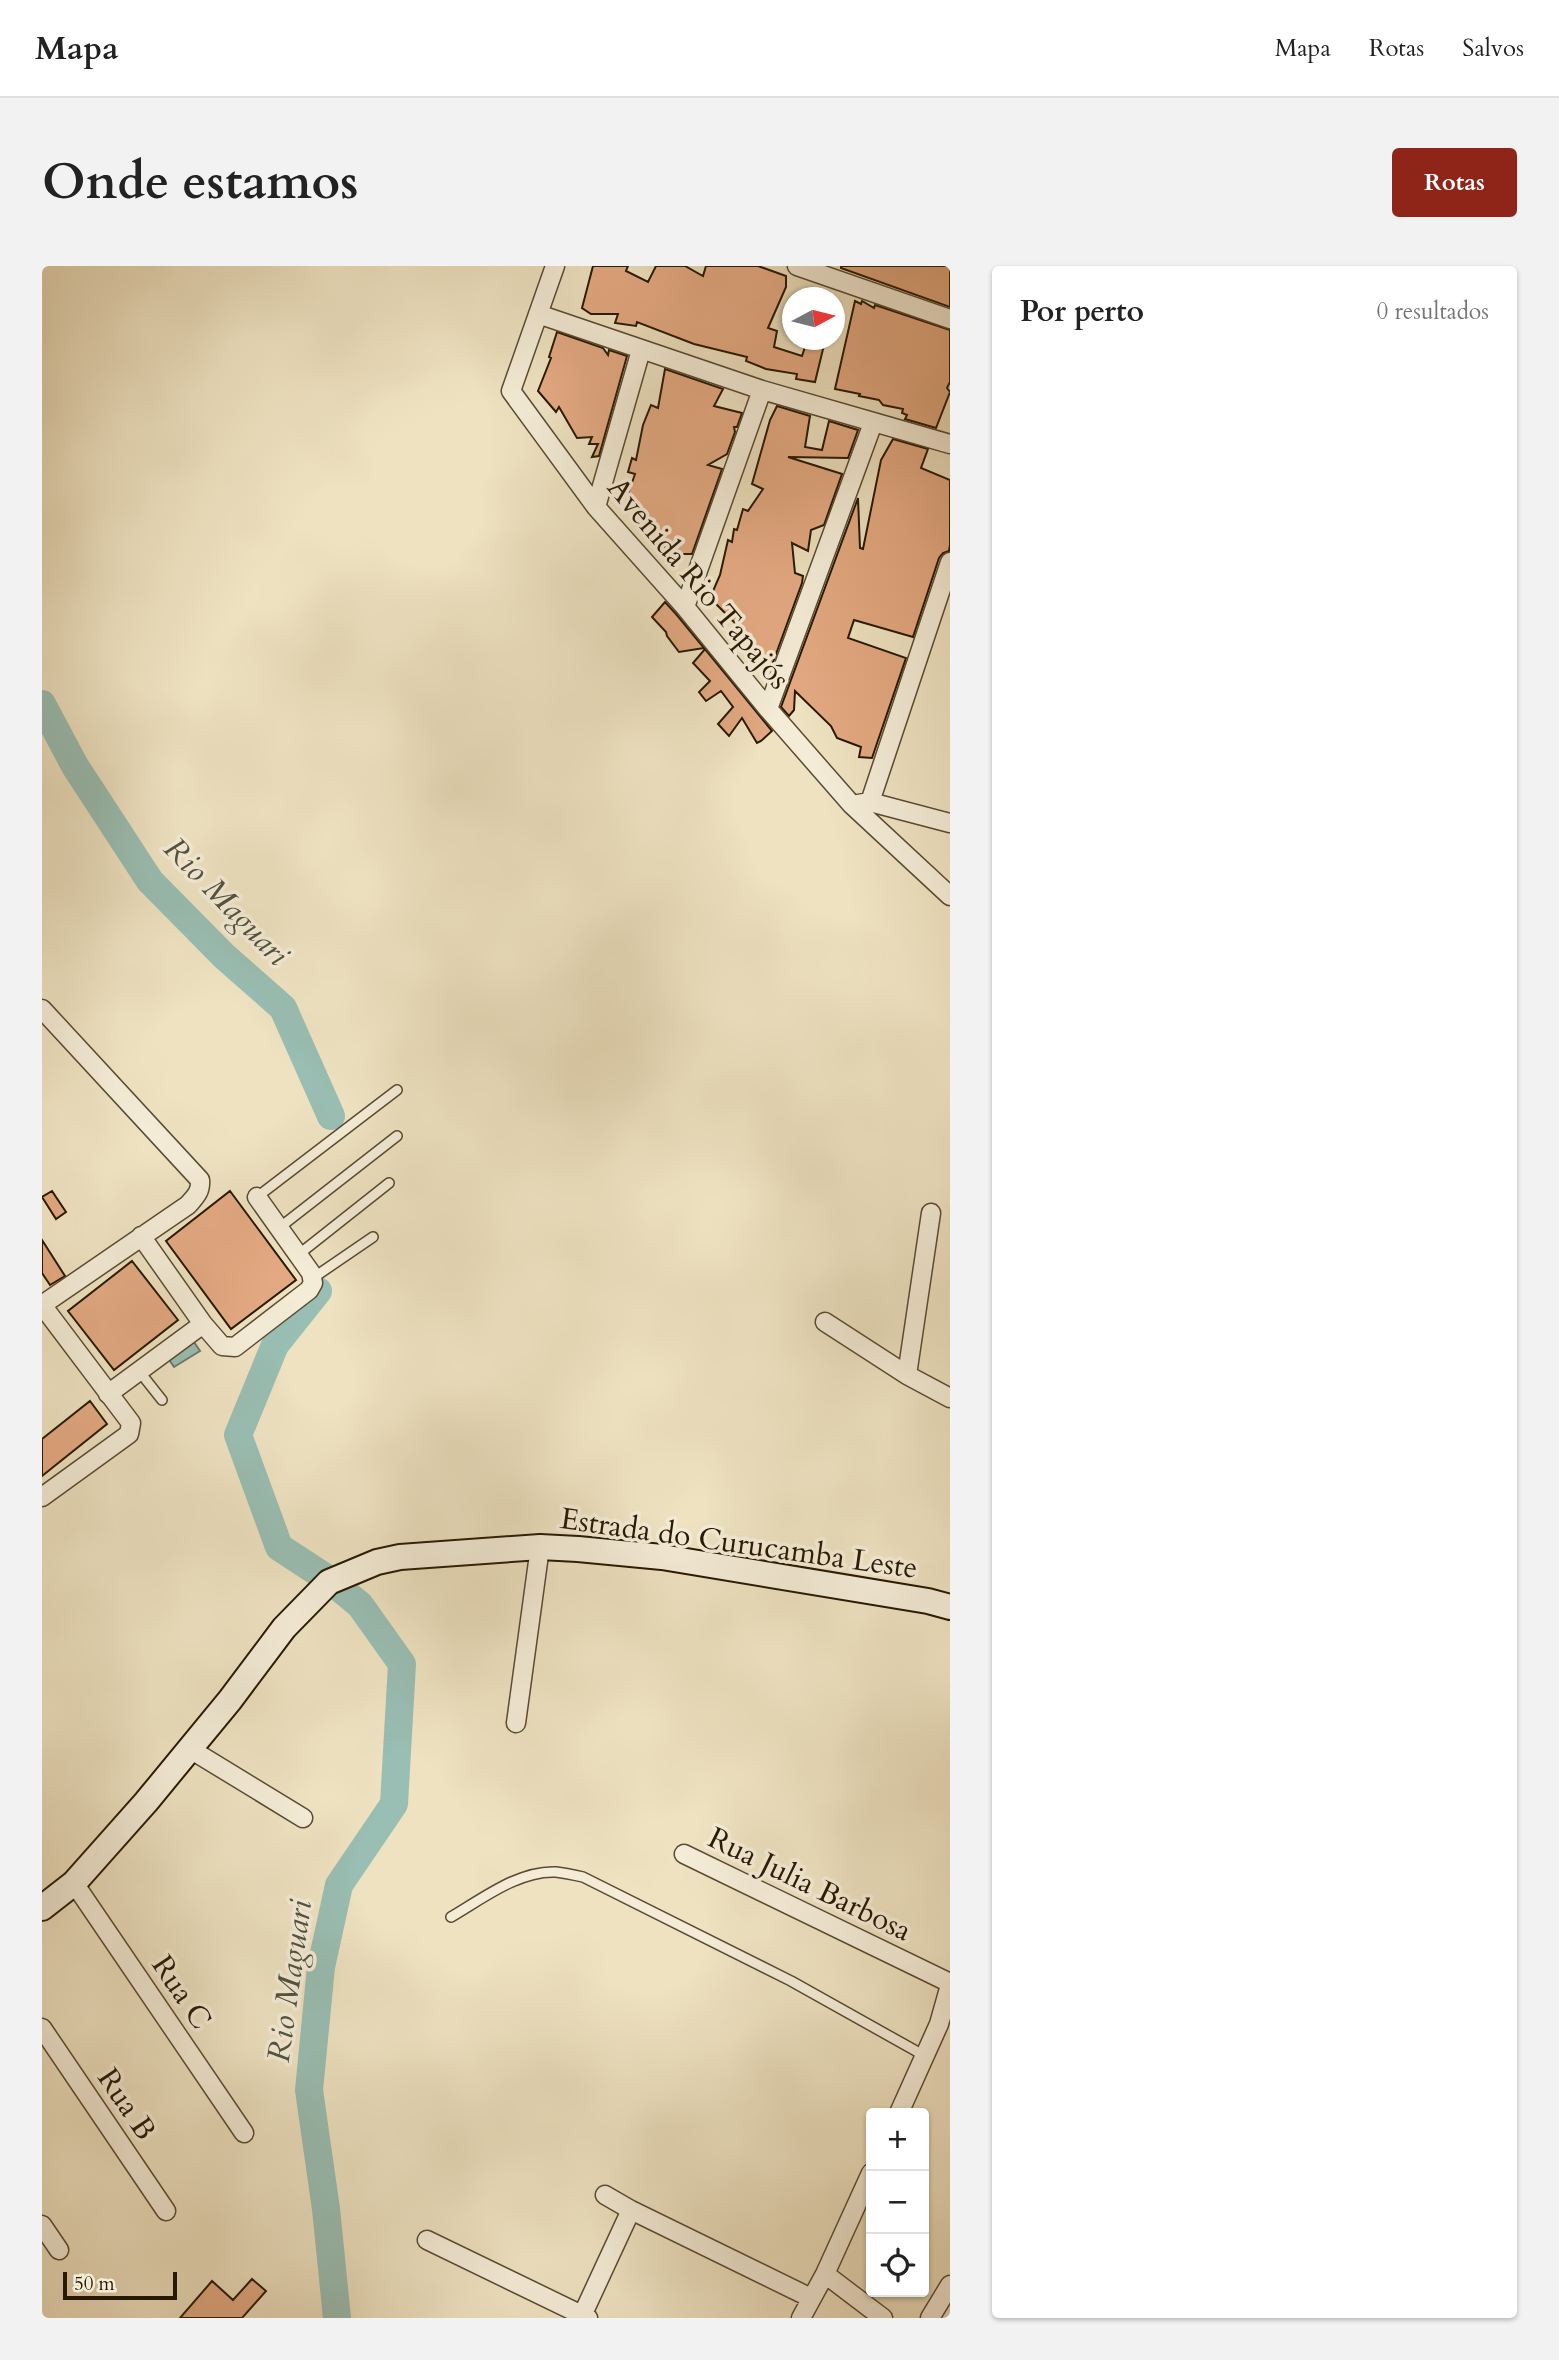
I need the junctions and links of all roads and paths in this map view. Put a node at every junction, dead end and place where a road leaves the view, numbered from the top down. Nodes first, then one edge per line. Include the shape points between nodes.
1 (555, 266) edge
2 (797, 266) edge
3 (538, 314) junction
4 (950, 319) edge
5 (641, 350) junction
6 (762, 390) junction
7 (873, 423) junction
8 (950, 444) edge
9 (596, 507) junction
10 (950, 562) edge
11 (685, 607) junction
12 (768, 709) junction
13 (861, 804) junction
14 (950, 823) edge
15 (950, 896) edge
16 (42, 1009) edge
17 (397, 1090) dead end
18 (397, 1136) dead end
19 (389, 1183) dead end
20 (257, 1197) joint
21 (931, 1213) dead end
22 (279, 1228) junction
23 (141, 1236) junction
24 (373, 1237) dead end
25 (298, 1255) junction
26 (313, 1278) junction
27 (42, 1305) edge
28 (825, 1322) dead end
29 (202, 1324) junction
30 (139, 1371) junction
31 (907, 1375) junction
32 (108, 1394) junction
33 (950, 1398) edge
34 (162, 1400) dead end
35 (43, 1495) edge
36 (540, 1547) junction
37 (950, 1607) edge
38 (516, 1723) dead end
39 (190, 1749) junction
40 (303, 1818) dead end
41 (684, 1854) dead end
42 (74, 1883) junction
43 (42, 1908) edge
44 (451, 1917) dead end
45 (950, 1984) edge
46 (945, 2027) edge
47 (42, 2028) edge
48 (925, 2056) junction
49 (901, 2108) edge
50 (244, 2133) dead end
51 (866, 2184) edge
52 (605, 2195) dead end
53 (631, 2210) junction
54 (166, 2211) dead end
55 (42, 2225) edge
56 (427, 2240) dead end
57 (59, 2250) dead end
58 (825, 2274) junction
59 (950, 2285) edge
60 (811, 2298) junction
61 (584, 2317) edge
62 (801, 2318) edge
63 (883, 2318) edge
64 (930, 2318) edge

1 - 3 street, Avenida Rio Tapajós
2 - 4 street
3 - 5 street
3 - 9 street, Avenida Rio Tapajós via 511,391
5 - 6 street
5 - 9 street
6 - 7 street
6 - 11 street
7 - 8 street
7 - 12 street
9 - 11 street, Avenida Rio Tapajós
10 - 13 street
11 - 12 street, Avenida Rio Tapajós
12 - 13 street, Avenida Rio Tapajós
13 - 14 street
13 - 15 street, Avenida Rio Tapajós
16 - 23 street via 200,1180 197,1195 188,1205
17 - 20 lane
18 - 22 lane
19 - 25 lane
20 - 22 street
21 - 31 street
22 - 25 street
23 - 27 street
23 - 29 street
24 - 26 lane
25 - 26 street
26 - 29 street via 309,1290 235,1347 222,1346
27 - 32 street
28 - 31 street
29 - 30 street
30 - 32 street
30 - 34 lane
31 - 33 street
32 - 35 street via 131,1423 129,1434
36 - 37 main road, Estrada do Curucamba Leste via 662,1558
36 - 38 street
36 - 39 main road, Estrada do Curucamba Leste via 400,1557 334,1579 285,1628
39 - 40 street
39 - 42 main road, Estrada do Curucamba Leste
41 - 45 street, Rua Julia Barbosa
42 - 43 main road, Estrada do Curucamba Leste
42 - 50 street, Rua C
44 - 48 lane via 527,1876 555,1872 583,1877 791,1980
45 - 46 street
46 - 48 street
47 - 54 street, Rua B
48 - 49 street
51 - 58 street
52 - 53 street
53 - 60 street
53 - 61 street
55 - 57 street
56 - 61 street
58 - 60 street
58 - 63 street
59 - 64 street
60 - 62 street

